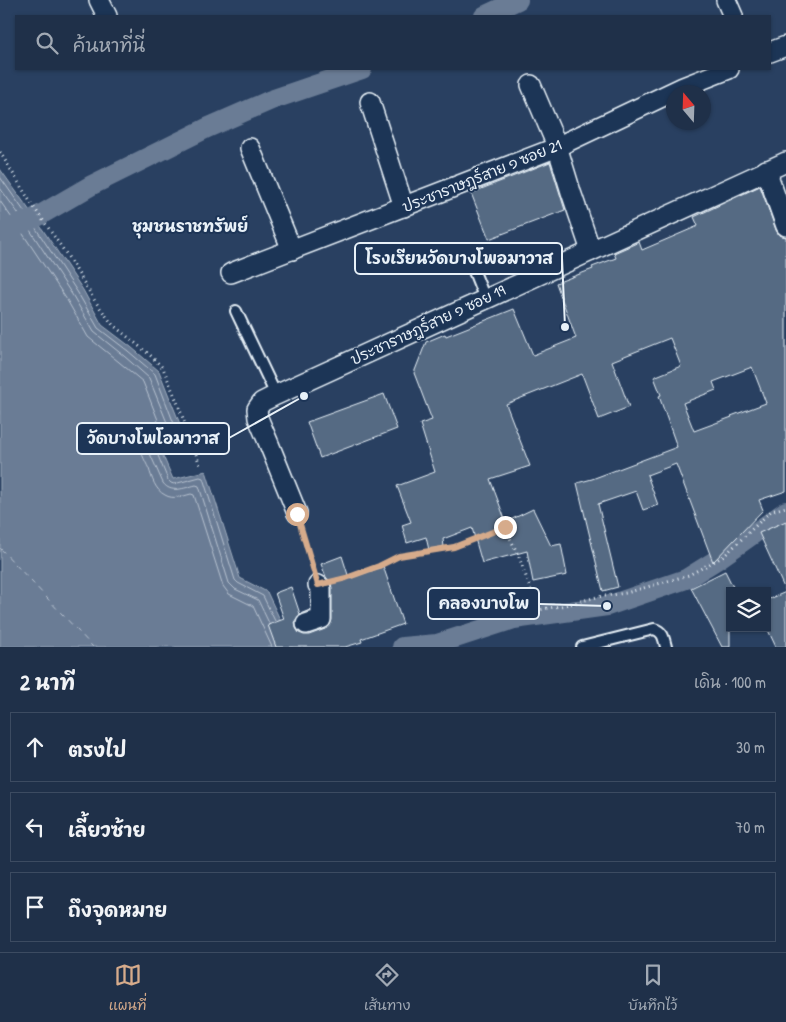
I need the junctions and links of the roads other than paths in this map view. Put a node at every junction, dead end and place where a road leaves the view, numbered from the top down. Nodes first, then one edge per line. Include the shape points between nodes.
1 (99, 0) edge
2 (726, 0) edge
3 (106, 15) edge
4 (733, 15) edge
5 (786, 46) edge
6 (771, 52) edge
7 (727, 70) edge
8 (531, 85) dead end
9 (370, 102) dead end
10 (557, 146) junction
11 (250, 148) dead end
12 (786, 162) edge
13 (766, 170) junction
14 (404, 207) junction
15 (786, 226) edge
16 (292, 250) junction
17 (591, 251) junction
18 (467, 254) dead end
19 (231, 273) dead end
20 (486, 299) junction
21 (236, 311) dead end
22 (276, 395) junction
23 (297, 514) road end
24 (318, 585) road end
25 (306, 624) dead end
26 (582, 647) edge
27 (666, 647) edge

1 - 3 street
2 - 4 street
5 - 6 street
7 - 10 street, ประชาราษฎร์สาย ๑ ซอย 21
8 - 10 street
9 - 14 street
10 - 14 street, ประชาราษฎร์สาย ๑ ซอย 21
10 - 17 street
11 - 16 street
12 - 13 street, ประชาราษฎร์สาย ๑ ซอย 19
13 - 15 street
13 - 17 street, ประชาราษฎร์สาย ๑ ซอย 19
14 - 16 street, ประชาราษฎร์สาย ๑ ซอย 21
16 - 19 street, ประชาราษฎร์สาย ๑ ซอย 21
17 - 20 street, ประชาราษฎร์สาย ๑ ซอย 19
18 - 20 lane
20 - 22 street, ประชาราษฎร์สาย ๑ ซอย 19
21 - 22 lane
22 - 23 street, ประชาราษฎร์สาย ๑ ซอย 19 via 262,402 257,409 258,418
24 - 25 street via 321,588 321,618
26 - 27 lane via 654,629 660,632

